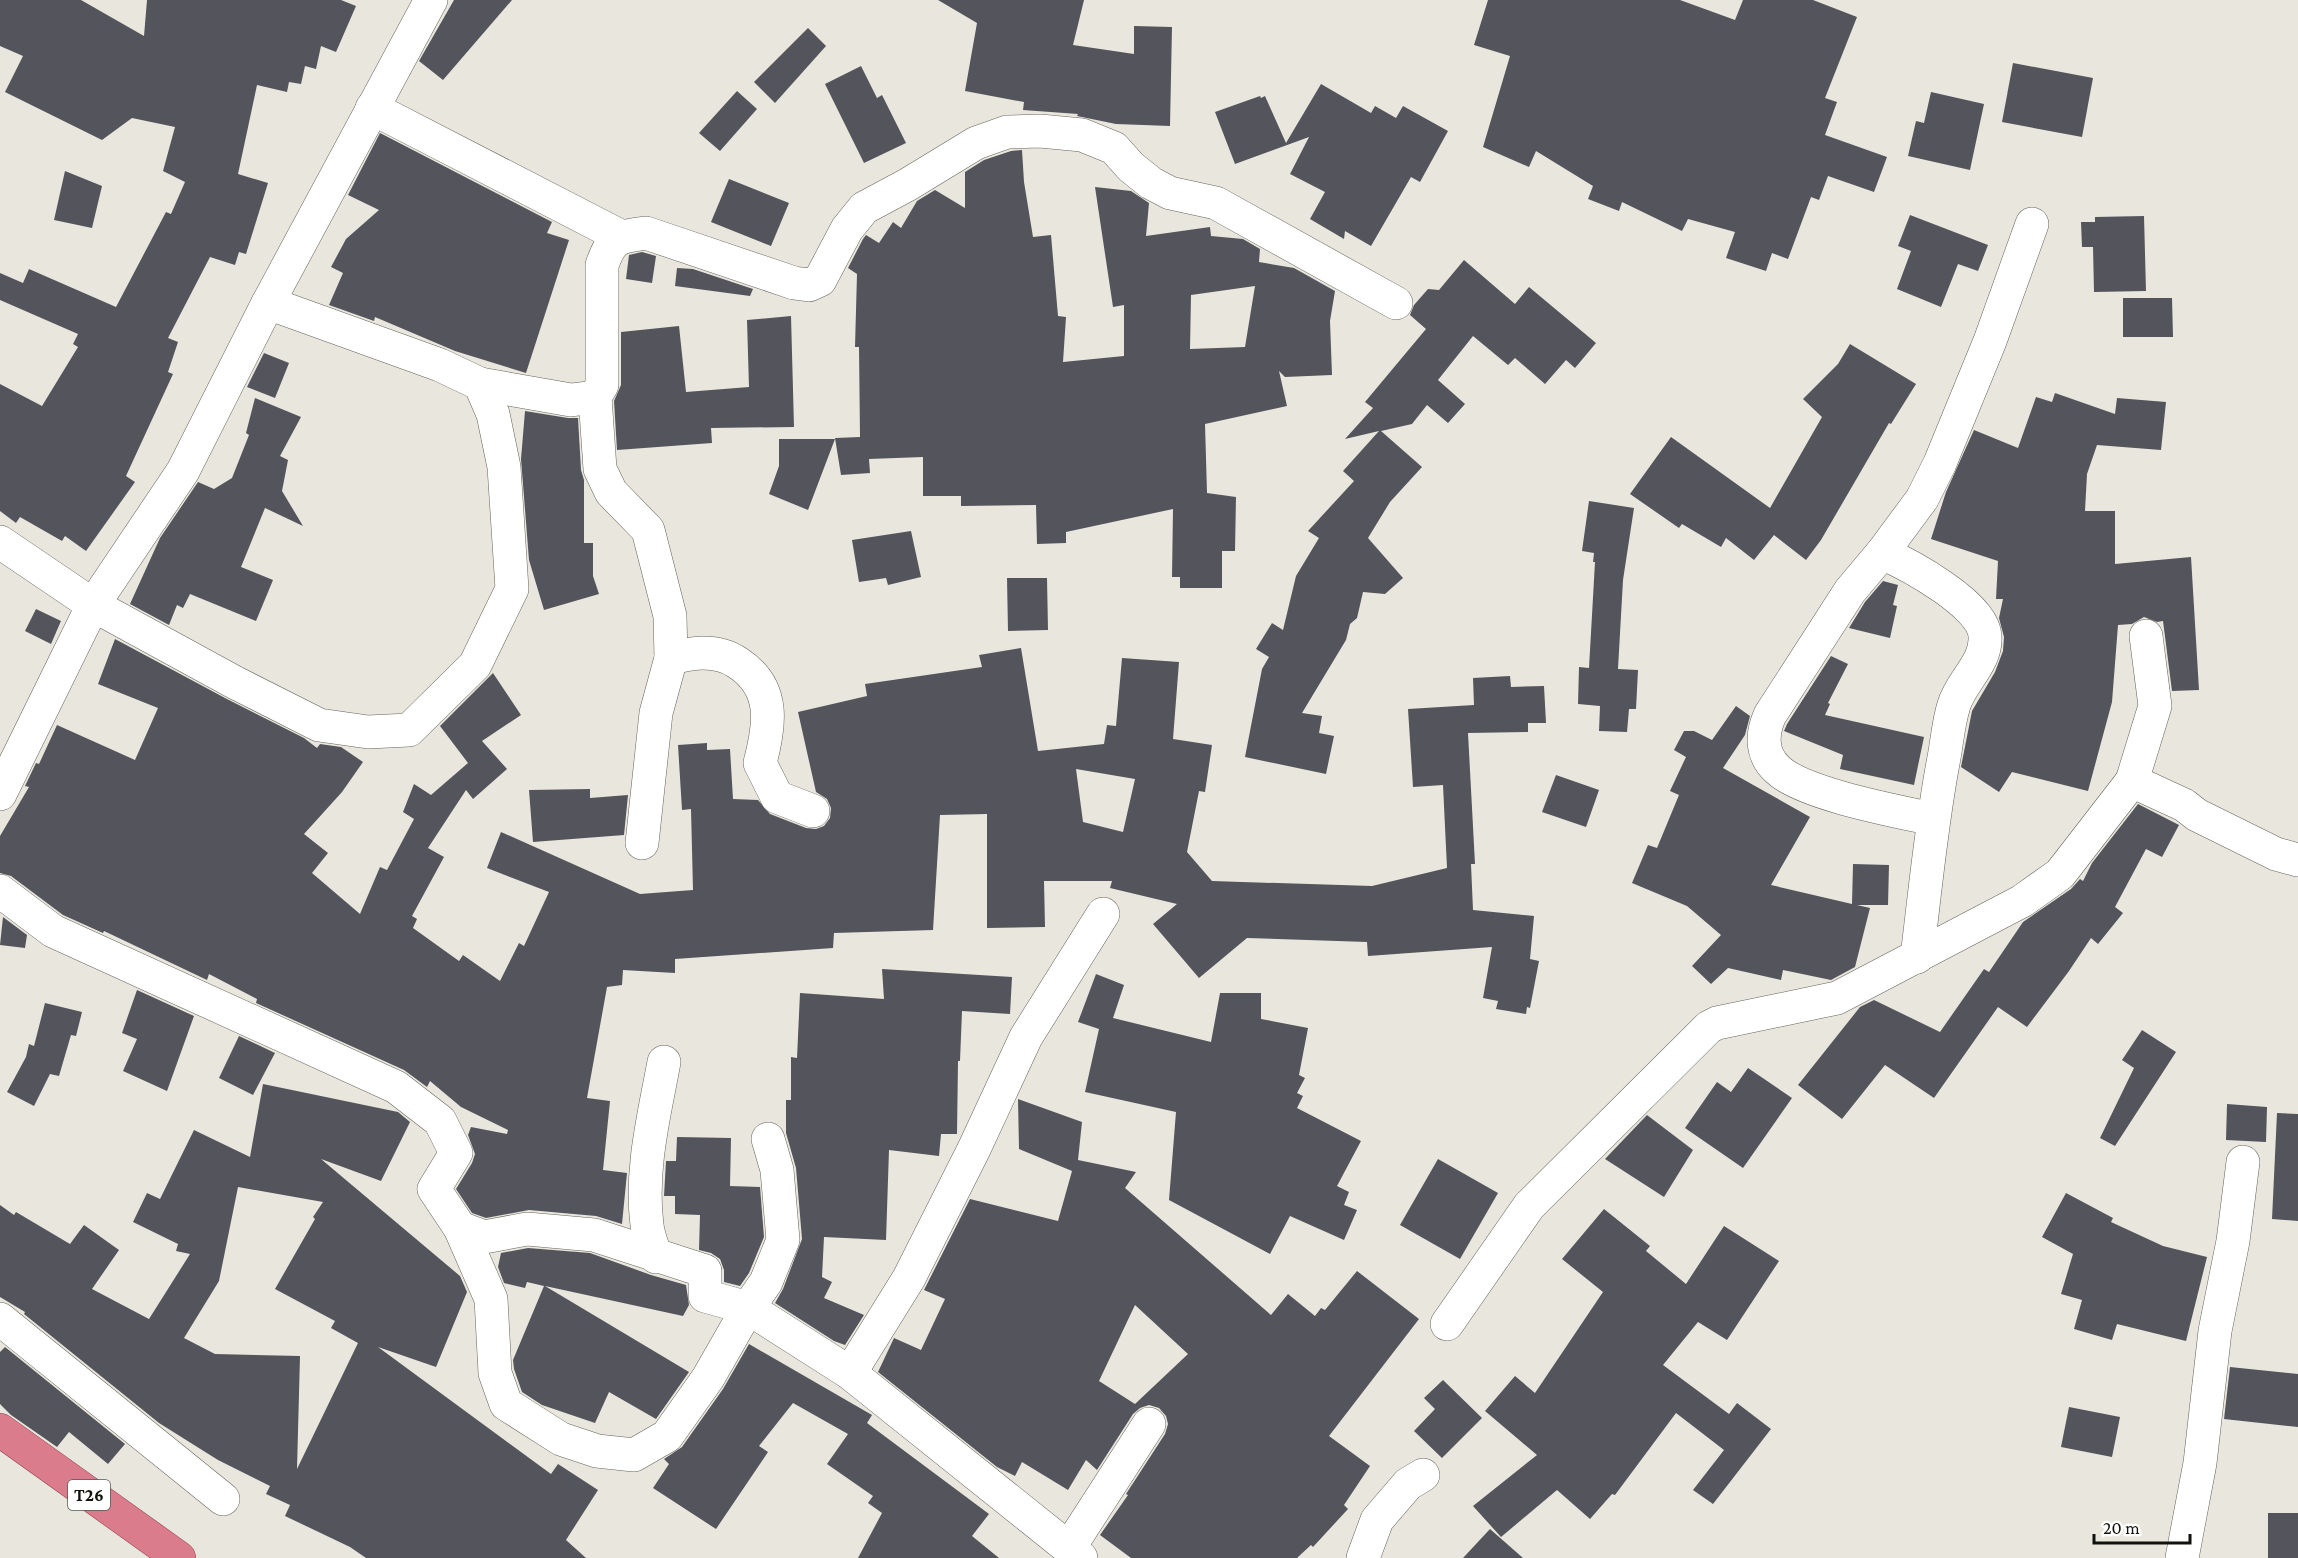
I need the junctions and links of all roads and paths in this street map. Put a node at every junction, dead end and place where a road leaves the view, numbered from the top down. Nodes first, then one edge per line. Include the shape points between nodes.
1 (431, 0) edge
2 (372, 108) junction
3 (2032, 224) dead end
4 (622, 237) junction
5 (268, 303) junction
6 (1396, 303) dead end
7 (480, 384) junction
8 (596, 397) junction
9 (0, 542) edge
10 (1882, 553) junction
11 (93, 605) junction
12 (2146, 636) dead end
13 (671, 658) junction
14 (2132, 781) junction
15 (0, 794) edge
16 (813, 811) dead end
17 (1933, 819) junction
18 (642, 843) dead end
19 (2298, 860) edge
20 (0, 891) edge
21 (1103, 914) dead end
22 (1917, 957) junction
23 (664, 1062) dead end
24 (768, 1138) dead end
25 (2243, 1162) dead end
26 (460, 1228) junction
27 (656, 1257) junction
28 (748, 1308) junction
29 (0, 1319) edge
30 (1447, 1324) dead end
31 (850, 1373) junction
32 (1149, 1424) dead end
33 (0, 1430) edge
34 (1423, 1475) dead end
35 (223, 1499) dead end
36 (1075, 1553) edge
37 (179, 1558) edge
38 (1363, 1558) edge
39 (2182, 1558) edge

1 - 2 street
2 - 4 street
2 - 5 street
3 - 10 street via 1940,463 1922,499
4 - 6 street via 646,233 809,285 820,280 847,229 864,207 976,142 1007,132 1050,132 1082,135 1114,148 1151,183 1170,193 1216,203
4 - 8 street via 609,247 602,265 602,385
5 - 7 street via 440,365
5 - 11 street via 183,471
7 - 8 street via 571,400
7 - 11 street via 493,414 504,467 512,589 475,664 409,730 368,732 319,725
8 - 13 street via 600,468 611,492 648,530 669,615
9 - 11 street
10 - 17 street via 1907,563 1975,612 1986,636 1982,657 1954,703
10 - 17 street via 1850,591 1770,715 1763,740 1766,754 1777,770 1792,781
11 - 15 street
12 - 14 street via 2155,705
13 - 16 street via 703,653 728,656 747,669 764,690 767,709 767,737 759,763 777,797
13 - 18 street via 656,713
14 - 19 street via 2276,854
14 - 22 street via 2060,874 2022,901
17 - 22 street
20 - 26 street via 53,931 396,1087 440,1121 456,1153 434,1189
21 - 31 street via 1026,1037 909,1278
22 - 30 street via 1838,998 1709,1027 1529,1206
23 - 27 street via 645,1185 647,1227
24 - 28 street via 777,1170 783,1240 766,1282
25 - 39 street via 2233,1241 2211,1354 2200,1463
26 - 27 street via 484,1237 527,1228 594,1235
26 - 28 street via 490,1299 495,1373 506,1404 561,1439 597,1451 634,1455 667,1436 708,1378
27 - 28 street via 705,1271 705,1296
28 - 31 street
29 - 35 street
31 - 36 street
32 - 36 street
33 - 37 highway, T26
34 - 38 street via 1408,1484 1377,1520

